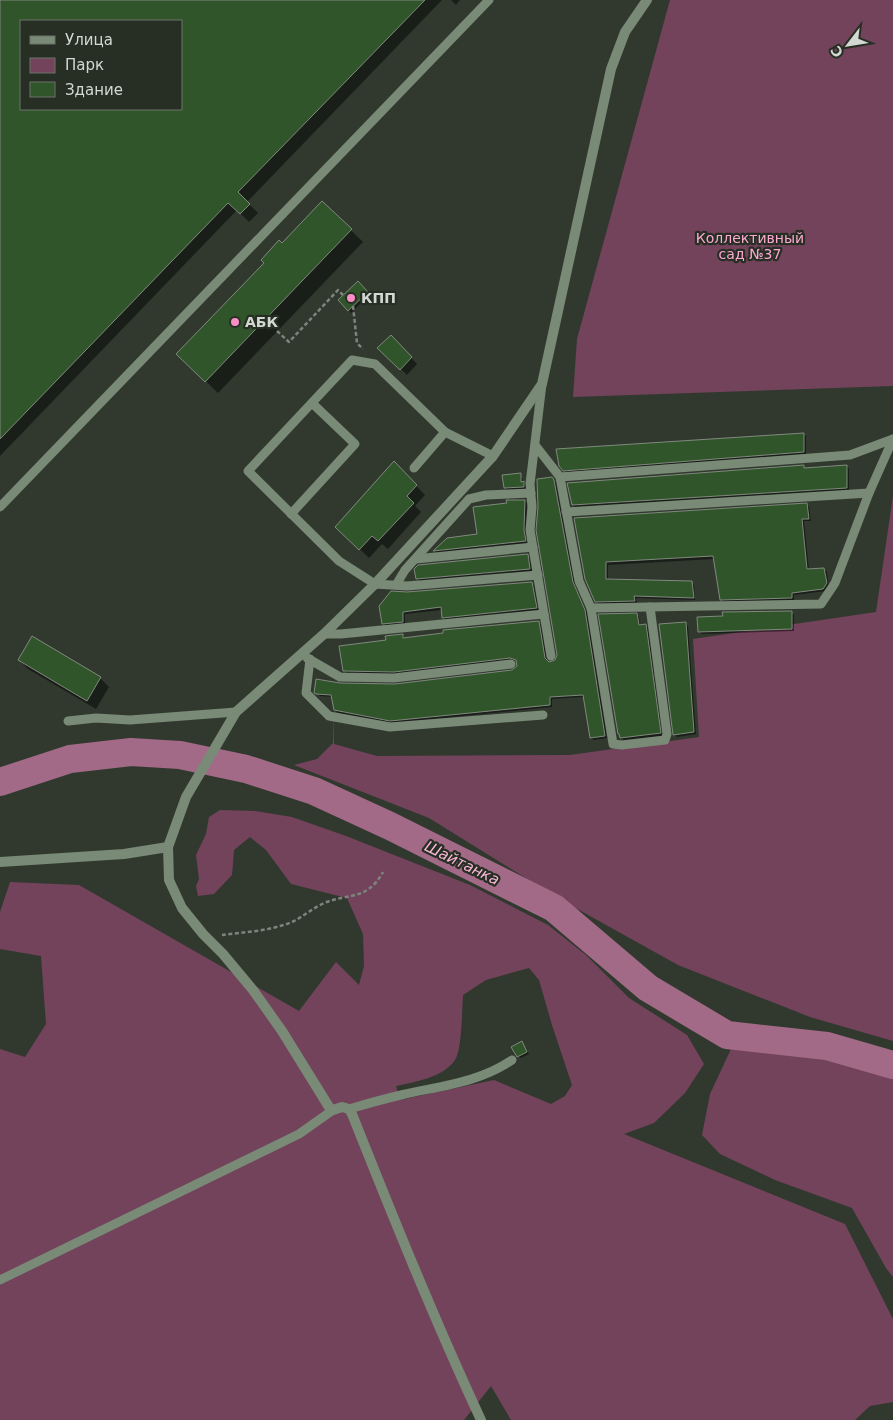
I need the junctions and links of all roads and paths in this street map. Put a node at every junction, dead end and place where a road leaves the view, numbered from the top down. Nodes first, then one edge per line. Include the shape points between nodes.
1 (489, 0) edge
2 (647, 0) edge
3 (343, 295) dead end
4 (353, 306) dead end
5 (277, 331) dead end
6 (375, 364) junction
7 (542, 384) junction
8 (312, 403) junction
9 (445, 432) junction
10 (893, 439) edge
11 (535, 445) junction
12 (493, 456) junction
13 (414, 468) dead end
14 (560, 477) junction
15 (531, 493) junction
16 (869, 493) junction
17 (0, 507) edge
18 (566, 512) junction
19 (292, 514) junction
20 (533, 547) junction
21 (416, 559) junction
22 (538, 574) junction
23 (374, 584) junction
24 (396, 585) junction
25 (650, 607) junction
26 (591, 608) junction
27 (544, 614) junction
28 (324, 634) junction
29 (300, 654) junction
30 (551, 656) dead end
31 (310, 660) junction
32 (511, 664) dead end
33 (236, 712) junction
34 (544, 715) dead end
35 (68, 721) dead end
36 (168, 847) junction
37 (0, 862) edge
38 (383, 872) dead end
39 (203, 934) junction
40 (512, 1060) dead end
41 (349, 1109) junction
42 (333, 1110) junction
43 (0, 1280) edge
44 (481, 1420) edge

1 - 17 lane
2 - 7 street via 625,32 611,69
3 - 5 path via 338,290 289,342
4 - 6 path via 357,343
6 - 8 lane via 352,360
6 - 9 lane
7 - 11 lane
7 - 12 street
8 - 19 lane via 355,444
8 - 19 lane via 248,471
9 - 12 lane
9 - 13 lane
10 - 14 lane via 850,455
10 - 16 lane
11 - 14 lane
11 - 15 lane
12 - 23 street
14 - 18 lane
15 - 20 lane
15 - 21 lane via 469,499
16 - 18 lane
16 - 25 lane via 835,582 821,604
18 - 26 lane via 579,581
19 - 23 lane via 339,561
20 - 21 lane
20 - 22 lane
21 - 24 lane
22 - 24 lane
22 - 27 lane
23 - 24 lane
23 - 28 street
25 - 26 lane
25 - 26 lane via 667,734 665,740 622,745 613,744
27 - 28 lane
27 - 30 lane
28 - 29 street
29 - 31 lane
29 - 33 street
31 - 32 lane via 340,677 394,678
31 - 34 lane via 306,693 329,716 390,727
33 - 35 lane
33 - 36 street via 186,797
36 - 37 street via 124,854
36 - 39 street via 170,880 182,908
38 - 39 path via 356,896 324,903 294,921 274,928
39 - 42 street via 253,990
40 - 41 lane via 465,1082
41 - 42 street
41 - 44 street
42 - 43 lane via 299,1134

